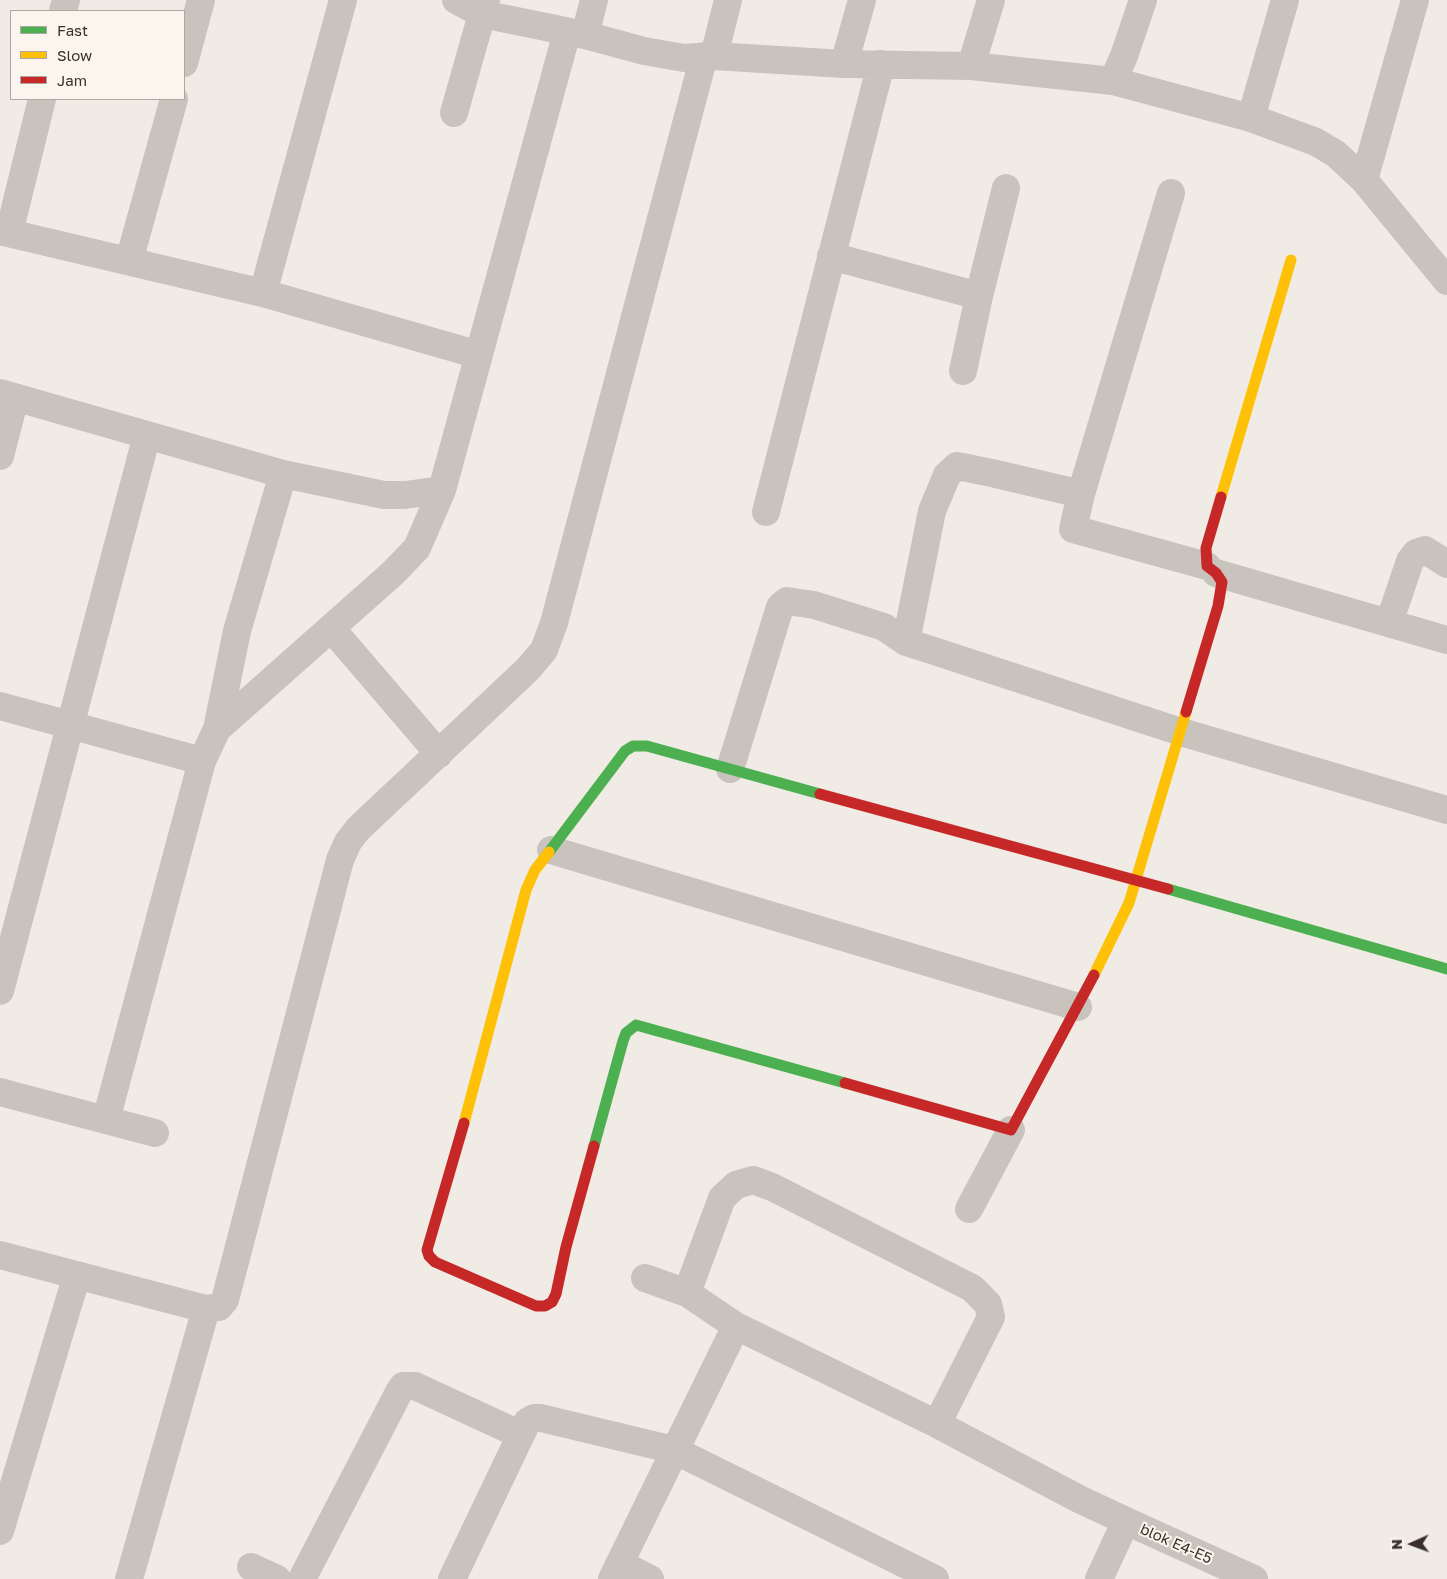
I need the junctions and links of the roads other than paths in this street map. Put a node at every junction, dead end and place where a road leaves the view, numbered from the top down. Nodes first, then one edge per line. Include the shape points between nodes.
1 (201, 0) edge
2 (343, 0) edge
3 (456, 0) edge
4 (594, 0) edge
5 (728, 0) edge
6 (862, 0) edge
7 (991, 0) edge
8 (1143, 0) edge
9 (1285, 0) edge
10 (1415, 0) edge
11 (484, 7) edge
12 (576, 34) junction
13 (709, 56) junction
14 (185, 59) edge
15 (844, 64) junction
16 (881, 64) junction
17 (971, 66) junction
18 (1113, 81) junction
19 (42, 100) edge
20 (174, 100) edge
21 (454, 113) dead end
22 (1251, 118) junction
23 (1364, 180) junction
24 (1006, 188) dead end
25 (1171, 193) dead end
26 (4, 232) edge
27 (832, 256) junction
28 (1291, 260) dead end
29 (129, 261) junction
30 (1447, 281) edge
31 (262, 293) junction
32 (979, 296) junction
33 (478, 355) junction
34 (964, 371) dead end
35 (8, 396) edge
36 (147, 435) junction
37 (0, 456) edge
38 (283, 474) junction
39 (442, 490) junction
40 (1081, 494) junction
41 (766, 512) dead end
42 (1447, 564) edge
43 (1211, 569) junction
44 (1389, 623) junction
45 (331, 628) junction
46 (1447, 640) edge
47 (906, 642) junction
48 (0, 706) edge
49 (70, 725) junction
50 (217, 729) junction
51 (1181, 732) junction
52 (438, 754) junction
53 (202, 761) junction
54 (730, 769) junction
55 (1447, 810) edge
56 (551, 850) junction
57 (1135, 880) junction
58 (1447, 969) edge
59 (0, 991) edge
60 (1078, 1007) junction
61 (0, 1092) edge
62 (106, 1120) junction
63 (1011, 1130) junction
64 (155, 1134) dead end
65 (969, 1209) dead end
66 (0, 1255) edge
67 (77, 1275) junction
68 (645, 1278) dead end
69 (687, 1293) junction
70 (206, 1309) junction
71 (736, 1326) junction
72 (937, 1424) junction
73 (521, 1435) junction
74 (674, 1450) junction
75 (1126, 1521) junction
76 (0, 1531) edge
77 (251, 1567) dead end
78 (616, 1572) edge
79 (129, 1579) edge
80 (277, 1579) edge
81 (302, 1579) edge
82 (452, 1579) edge
83 (650, 1579) edge
84 (934, 1579) edge
85 (1099, 1579) edge
86 (1254, 1579) edge

1 - 14 street
2 - 31 street
3 - 11 street
4 - 12 street
5 - 13 street
6 - 15 street
7 - 17 street
8 - 18 street
9 - 22 street
10 - 23 street
11 - 12 street
11 - 21 street
12 - 13 street via 684,58
12 - 33 street
13 - 15 street
13 - 52 street via 544,650
15 - 16 street
16 - 17 street
16 - 27 street
17 - 18 street
18 - 22 street
19 - 26 street
20 - 29 street
22 - 23 street via 1316,142 1336,154
23 - 30 street
24 - 32 street
25 - 40 street
26 - 29 street
27 - 32 street
27 - 41 street
28 - 43 street via 1206,548
29 - 31 street
31 - 33 street
32 - 34 street
33 - 39 street
35 - 36 street
35 - 37 street
36 - 38 street
36 - 49 street
38 - 39 street via 384,496
38 - 50 street via 237,631
39 - 45 street via 417,548
40 - 43 street via 1073,529
40 - 47 street via 957,466 948,475 932,510
42 - 44 street via 1425,550 1416,553 1410,561
43 - 44 street
43 - 51 street via 1222,582 1218,606
44 - 46 street
45 - 50 street
45 - 52 street
47 - 51 street
47 - 54 street via 884,627 814,604 787,601 780,607
48 - 49 street
49 - 53 street
49 - 59 street
50 - 53 street
51 - 55 street
51 - 57 street
52 - 70 street via 358,829 340,860 225,1300 219,1307
53 - 62 street
54 - 56 street via 646,746 632,746
54 - 57 street
56 - 60 street
56 - 63 street via 535,870 526,890 427,1250 435,1262 536,1306 552,1302 623,1041 626,1033 636,1025
57 - 58 street
57 - 60 street via 1128,903
60 - 63 street
61 - 62 street
62 - 64 street
63 - 65 street
66 - 67 street
67 - 70 street
67 - 76 street
68 - 69 street, blok E4-E5
69 - 71 street, blok E4-E5
69 - 72 street via 722,1198 736,1184 753,1180 972,1288 988,1304 992,1317
70 - 79 street
71 - 72 street, blok E4-E5
71 - 74 street
72 - 75 street, blok E4-E5
73 - 74 street via 527,1422 542,1418
73 - 81 street via 415,1386 403,1386
73 - 82 street
74 - 78 street
74 - 84 street
75 - 85 street
75 - 86 street, blok E4-E5
77 - 80 street
78 - 83 street

